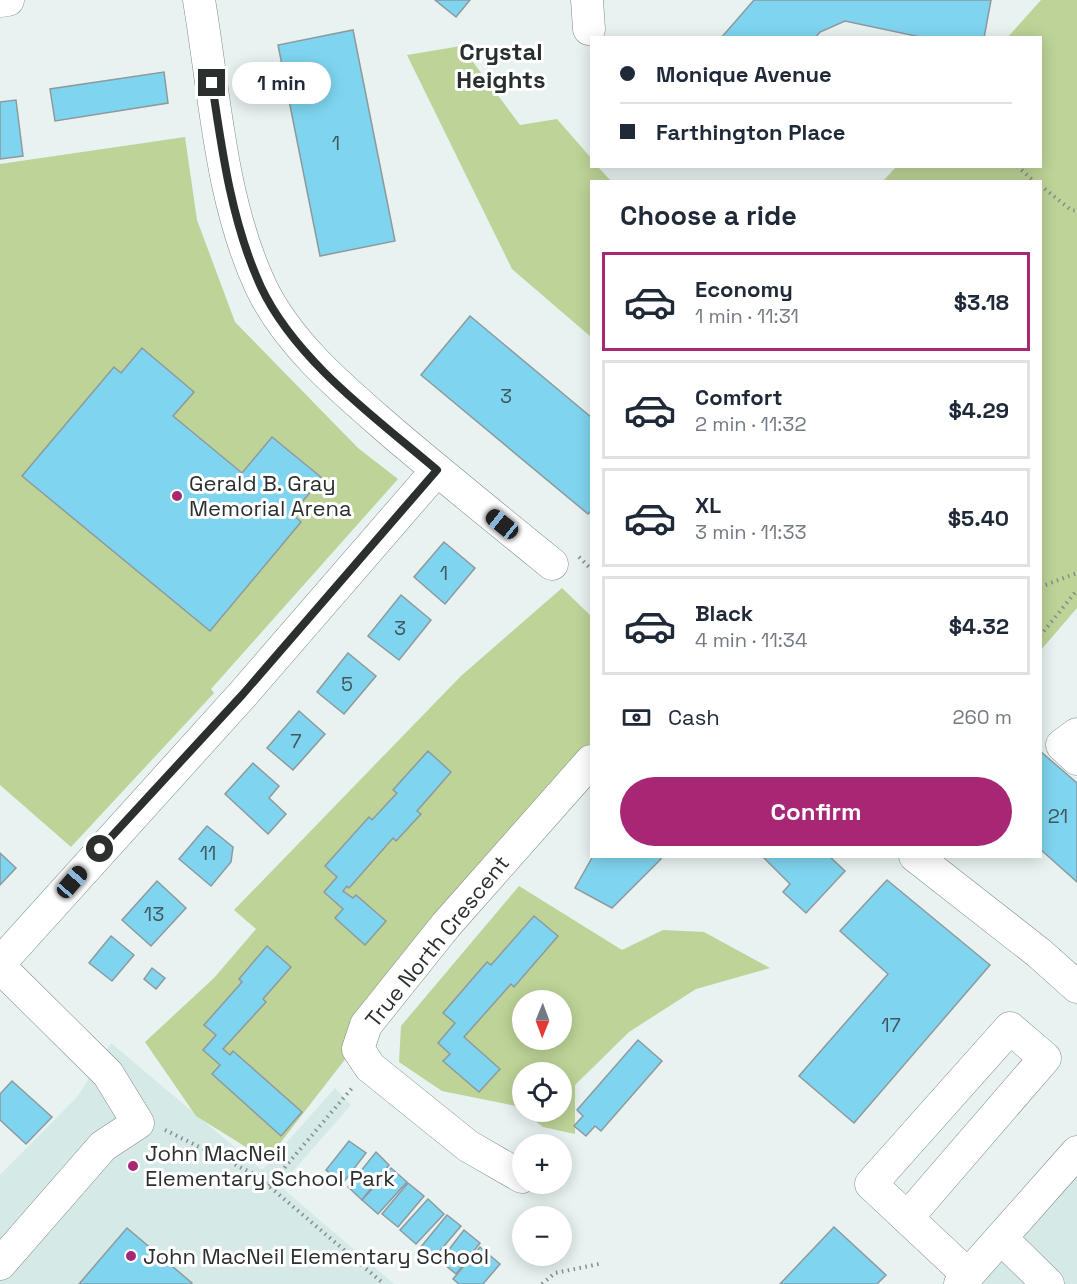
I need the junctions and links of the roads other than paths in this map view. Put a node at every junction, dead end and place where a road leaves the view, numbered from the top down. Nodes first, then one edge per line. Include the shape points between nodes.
1 (8, 0) edge
2 (199, 0) edge
3 (0, 1) edge
4 (437, 470) junction
5 (552, 564) dead end
6 (1077, 734) edge
7 (1077, 759) edge
8 (590, 762) edge
9 (918, 858) edge
10 (0, 965) edge
11 (1077, 987) edge
12 (1077, 1152) edge
13 (512, 1172) edge
14 (907, 1218) junction
15 (1001, 1238) junction
16 (0, 1264) edge
17 (964, 1280) edge
18 (1048, 1284) edge

1 - 3 street
2 - 4 street via 226,170 242,234 262,288 290,332 331,379
4 - 5 street
4 - 10 street
6 - 7 street via 1062,745
8 - 13 street, True North Crescent via 446,925 366,1024 358,1049 370,1067 468,1146
9 - 11 street
10 - 16 street via 108,1074 138,1123 103,1146
12 - 15 street
14 - 14 street via 871,1184 1010,1028 1045,1058
14 - 17 street
15 - 17 street
15 - 18 street

